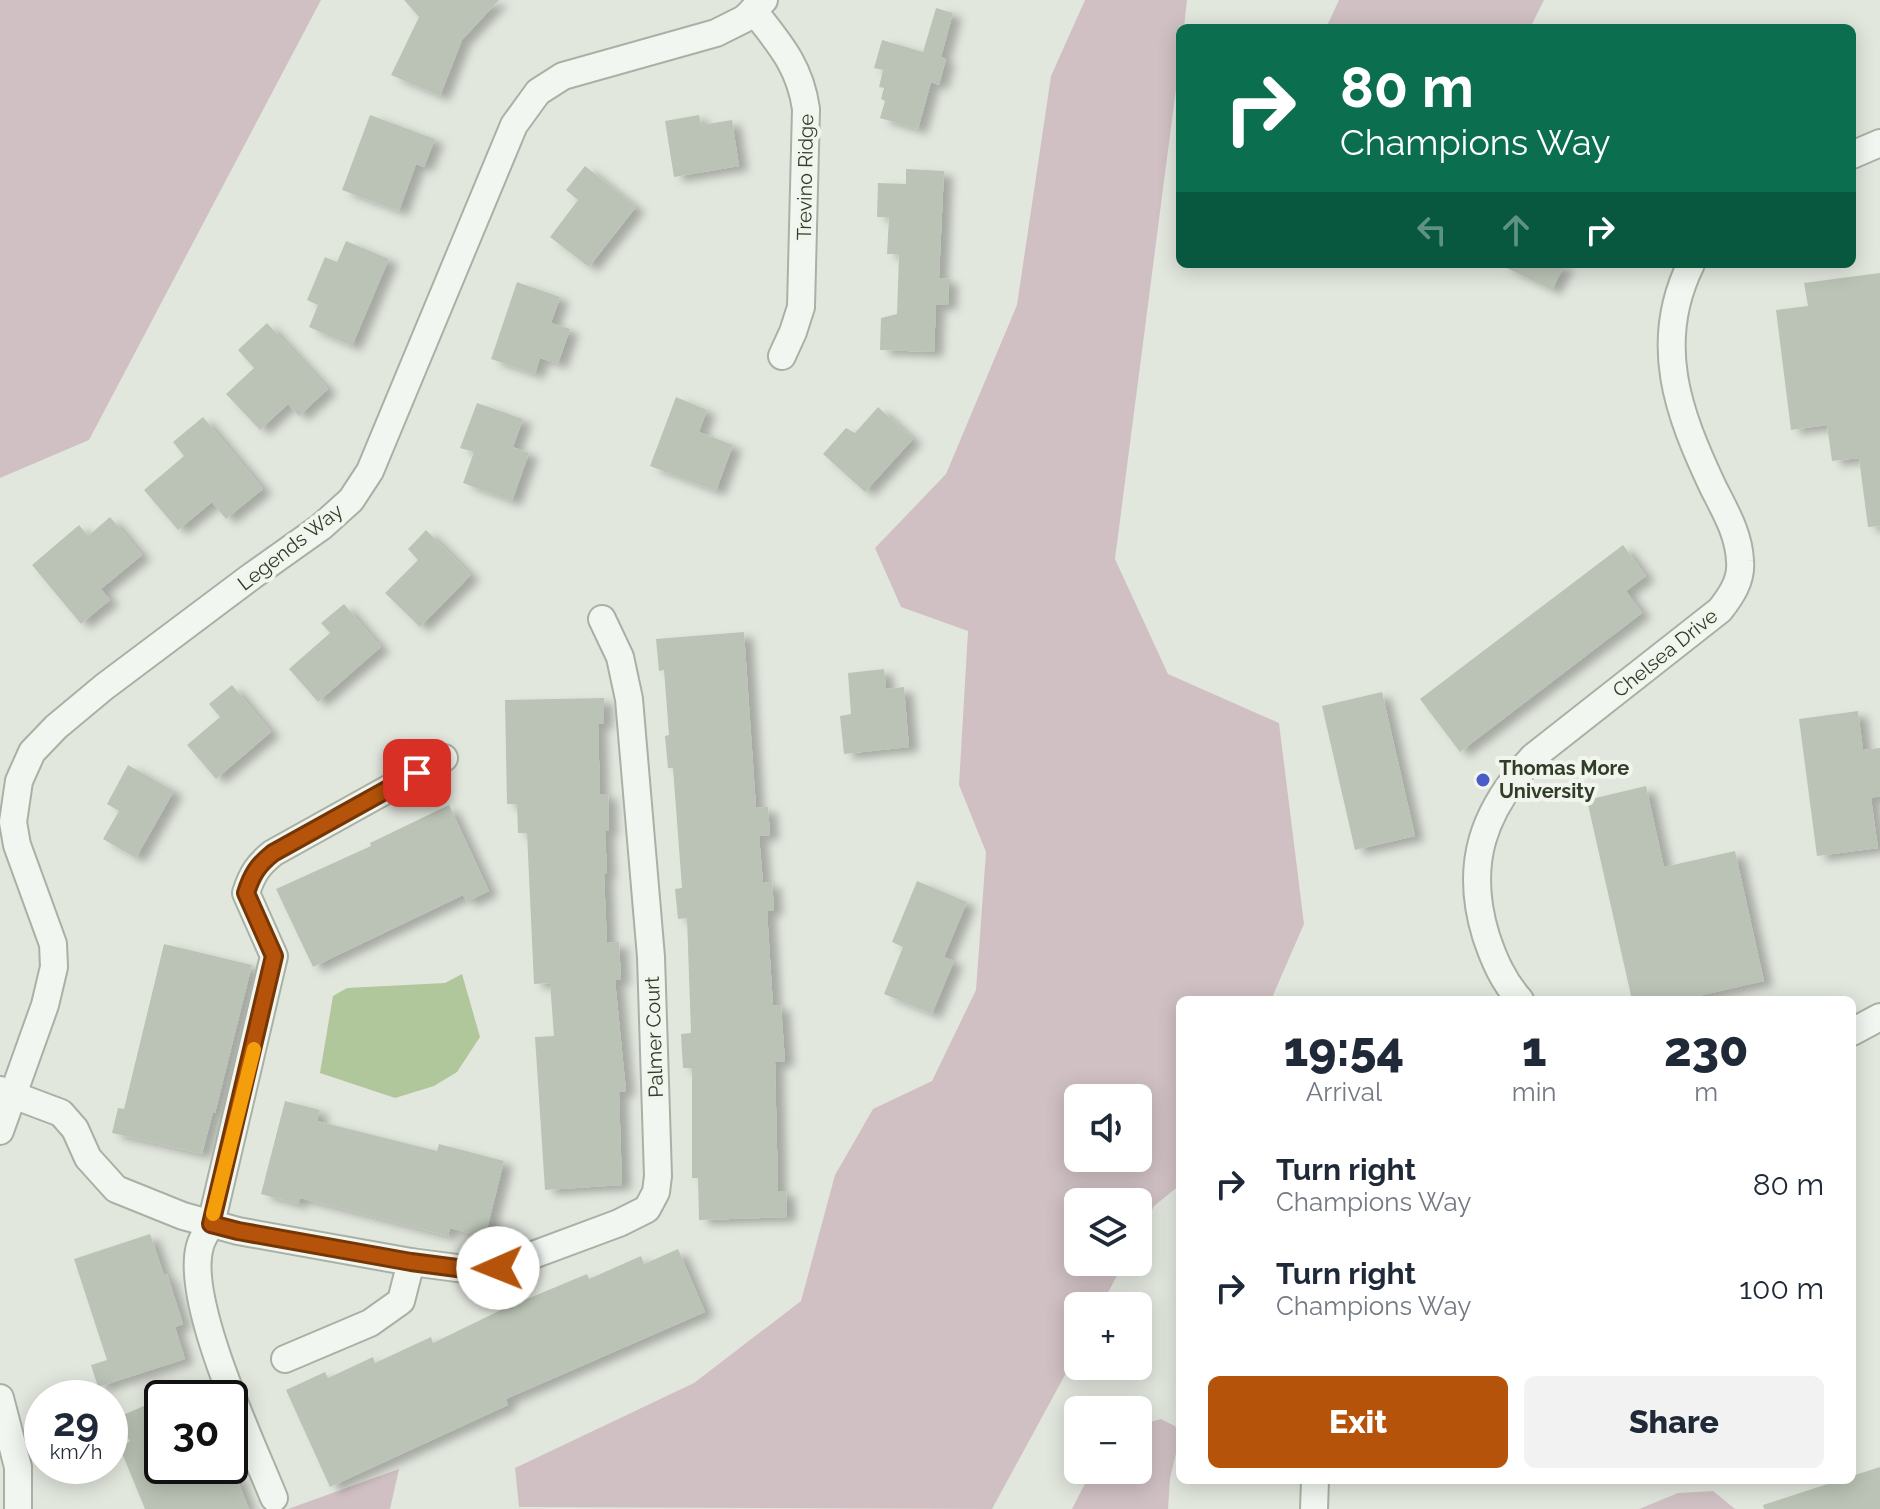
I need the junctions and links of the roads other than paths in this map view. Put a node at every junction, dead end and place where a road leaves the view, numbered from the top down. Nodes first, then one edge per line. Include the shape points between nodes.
1 (759, 5) edge
2 (1880, 143) edge
3 (1856, 153) edge
4 (1689, 268) edge
5 (782, 356) dead end
6 (602, 619) dead end
7 (444, 758) dead end
8 (1516, 996) edge
9 (1880, 1017) edge
10 (1856, 1030) edge
11 (6, 1092) edge
12 (0, 1131) edge
13 (211, 1224) junction
14 (411, 1262) junction
15 (285, 1359) dead end
16 (0, 1398) edge
17 (1315, 1484) edge
18 (274, 1498) dead end
19 (18, 1509) edge
20 (1314, 1509) edge

1 - 5 street, Trevino Ridge via 791,58 806,109 801,307
1 - 11 street, Legends Way via 716,33 563,76 538,92 514,125 370,471 351,500 104,687 32,752 19,781 13,822 53,944 54,967 45,1005
2 - 3 street
4 - 8 street, Chelsea Drive via 1672,334 1671,367 1692,441 1737,536 1741,564 1734,592 1720,610 1533,757 1491,816 1475,880 1494,961
6 - 14 street, Palmer Court via 620,657 629,699 651,957 656,1192 647,1209 619,1223 498,1268 480,1271
7 - 13 street via 273,853 251,875 246,893 274,956
9 - 10 street
11 - 12 street, Legends Way
11 - 13 street, Palmer Court via 61,1113 88,1158 116,1189
13 - 14 street, Palmer Court
13 - 18 street via 200,1246 202,1300 217,1358
14 - 15 street via 401,1301 370,1323
16 - 19 street via 18,1467
17 - 20 street

